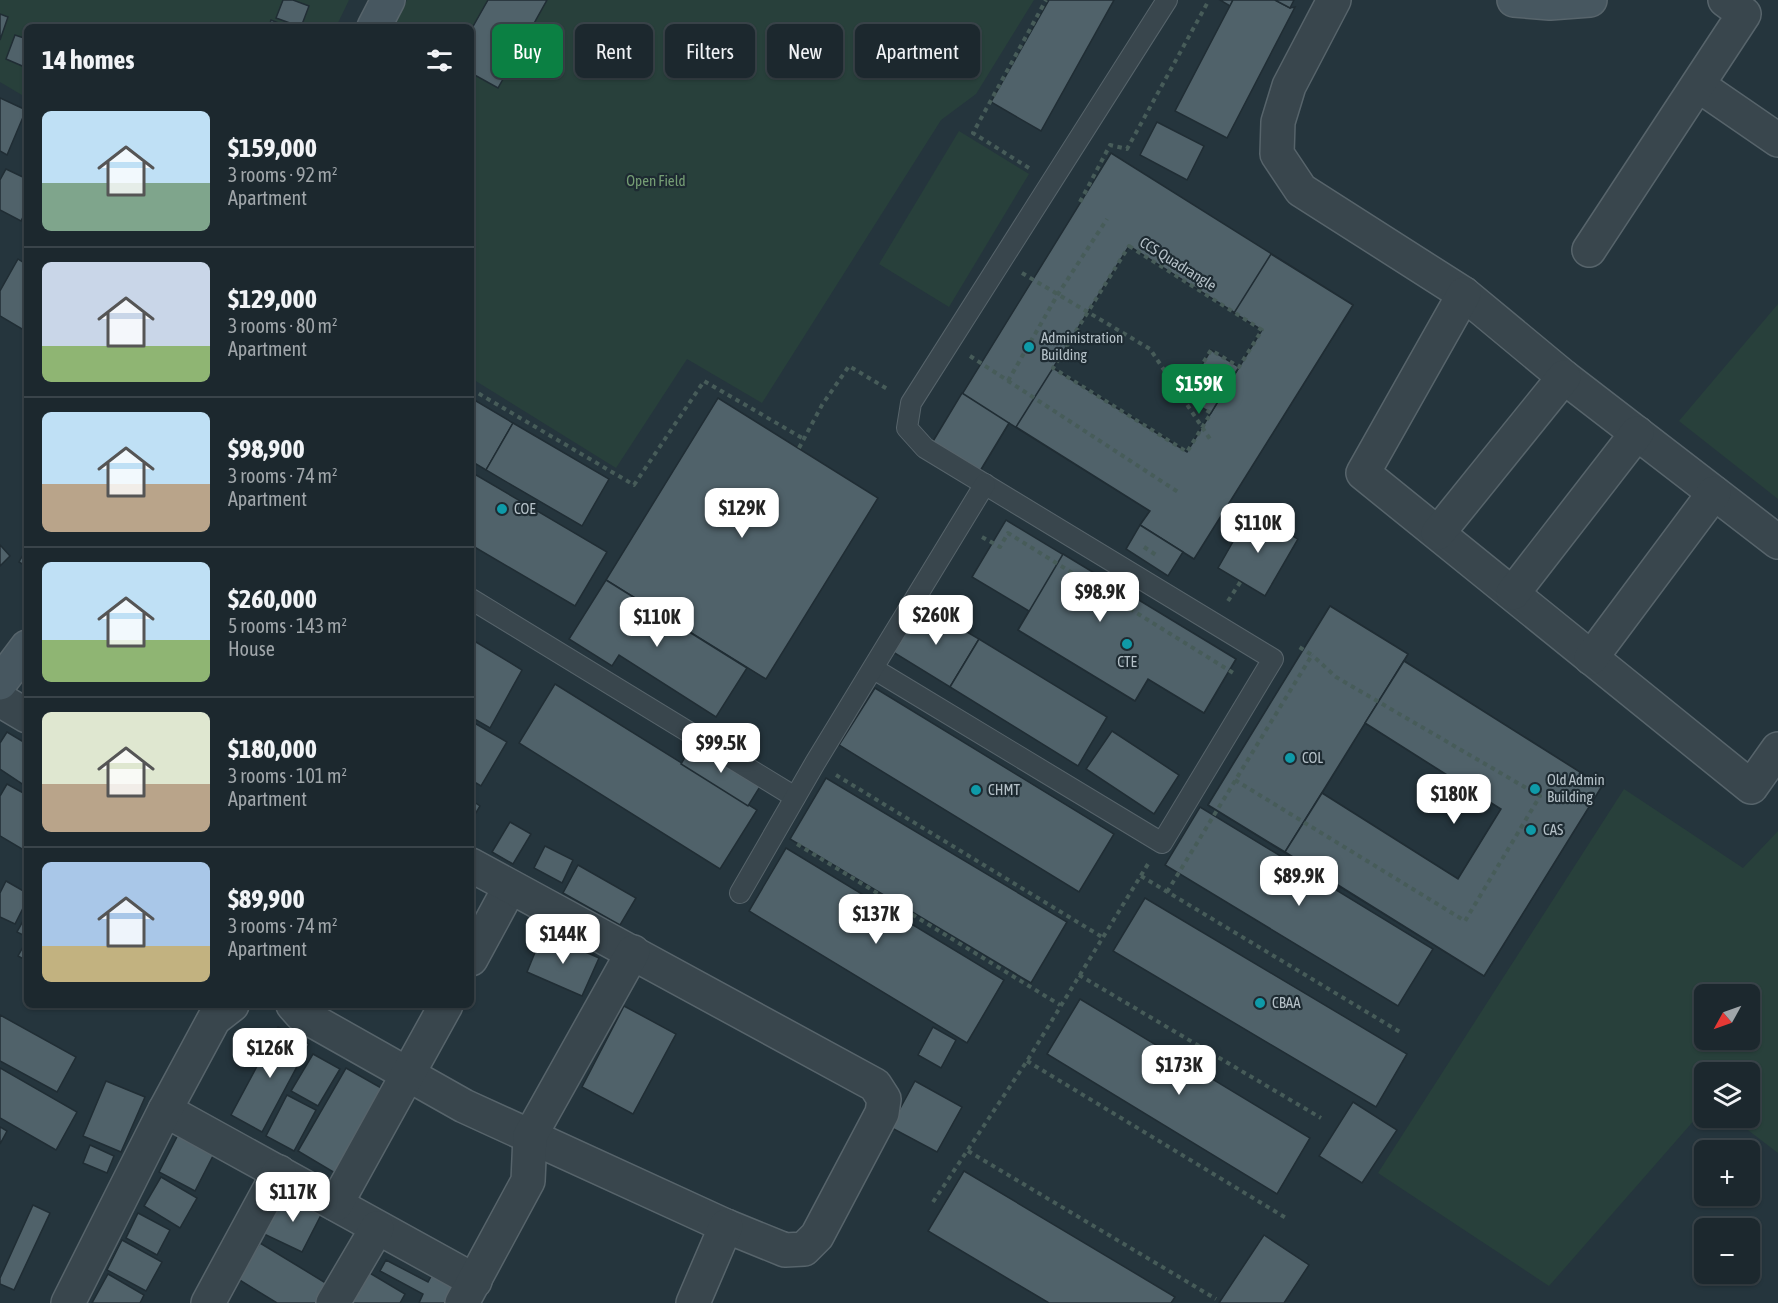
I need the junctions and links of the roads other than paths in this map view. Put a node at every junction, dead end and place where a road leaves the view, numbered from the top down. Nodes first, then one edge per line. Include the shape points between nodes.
1 (388, 0) edge
2 (1167, 0) edge
3 (1334, 0) edge
4 (1514, 0) edge
5 (1590, 0) edge
6 (1725, 0) edge
7 (376, 24) edge
8 (1698, 85) junction
9 (1778, 140) edge
10 (1589, 250) dead end
11 (1464, 294) junction
12 (1564, 377) junction
13 (1637, 433) junction
14 (986, 484) junction
15 (1714, 493) junction
16 (1438, 533) junction
17 (1778, 542) edge
18 (1513, 593) junction
19 (474, 601) edge
20 (24, 651) edge
21 (1591, 658) junction
22 (874, 669) junction
23 (0, 683) edge
24 (0, 700) edge
25 (24, 714) edge
26 (1778, 749) edge
27 (795, 797) junction
28 (474, 867) edge
29 (510, 887) junction
30 (740, 893) dead end
31 (633, 952) junction
32 (474, 953) edge
33 (228, 1008) edge
34 (295, 1008) edge
35 (444, 1008) edge
36 (408, 1076) junction
37 (165, 1110) junction
38 (530, 1136) junction
39 (279, 1172) junction
40 (336, 1204) junction
41 (726, 1226) junction
42 (377, 1228) junction
43 (469, 1292) edge
44 (68, 1303) edge
45 (208, 1303) edge
46 (333, 1303) edge
47 (693, 1303) edge

1 - 7 main road
2 - 14 lane via 910,403 907,428 925,448
3 - 11 street via 1289,86 1278,122 1277,154 1300,190
4 - 5 main road
6 - 8 street via 1744,14
8 - 9 street
8 - 10 street
11 - 12 street
11 - 16 street via 1363,473
12 - 13 street
12 - 16 street
13 - 15 street
13 - 18 street
14 - 22 lane
14 - 22 lane via 1273,659 1162,843
15 - 17 street
15 - 21 street
16 - 18 street
18 - 21 street
19 - 27 lane
20 - 23 main road
21 - 26 street via 1751,787
22 - 27 lane
24 - 25 street
27 - 30 lane
28 - 29 street
29 - 31 street
29 - 32 street
31 - 38 street
31 - 41 street via 875,1085 884,1098 882,1113 817,1236 804,1249 785,1250
33 - 37 street via 214,1019
34 - 36 street
35 - 36 street
36 - 38 street
36 - 40 street
37 - 39 street
37 - 44 street
38 - 41 street
38 - 43 street via 528,1181
39 - 40 street
39 - 45 street
40 - 42 street
41 - 47 street
42 - 43 street
42 - 46 street

